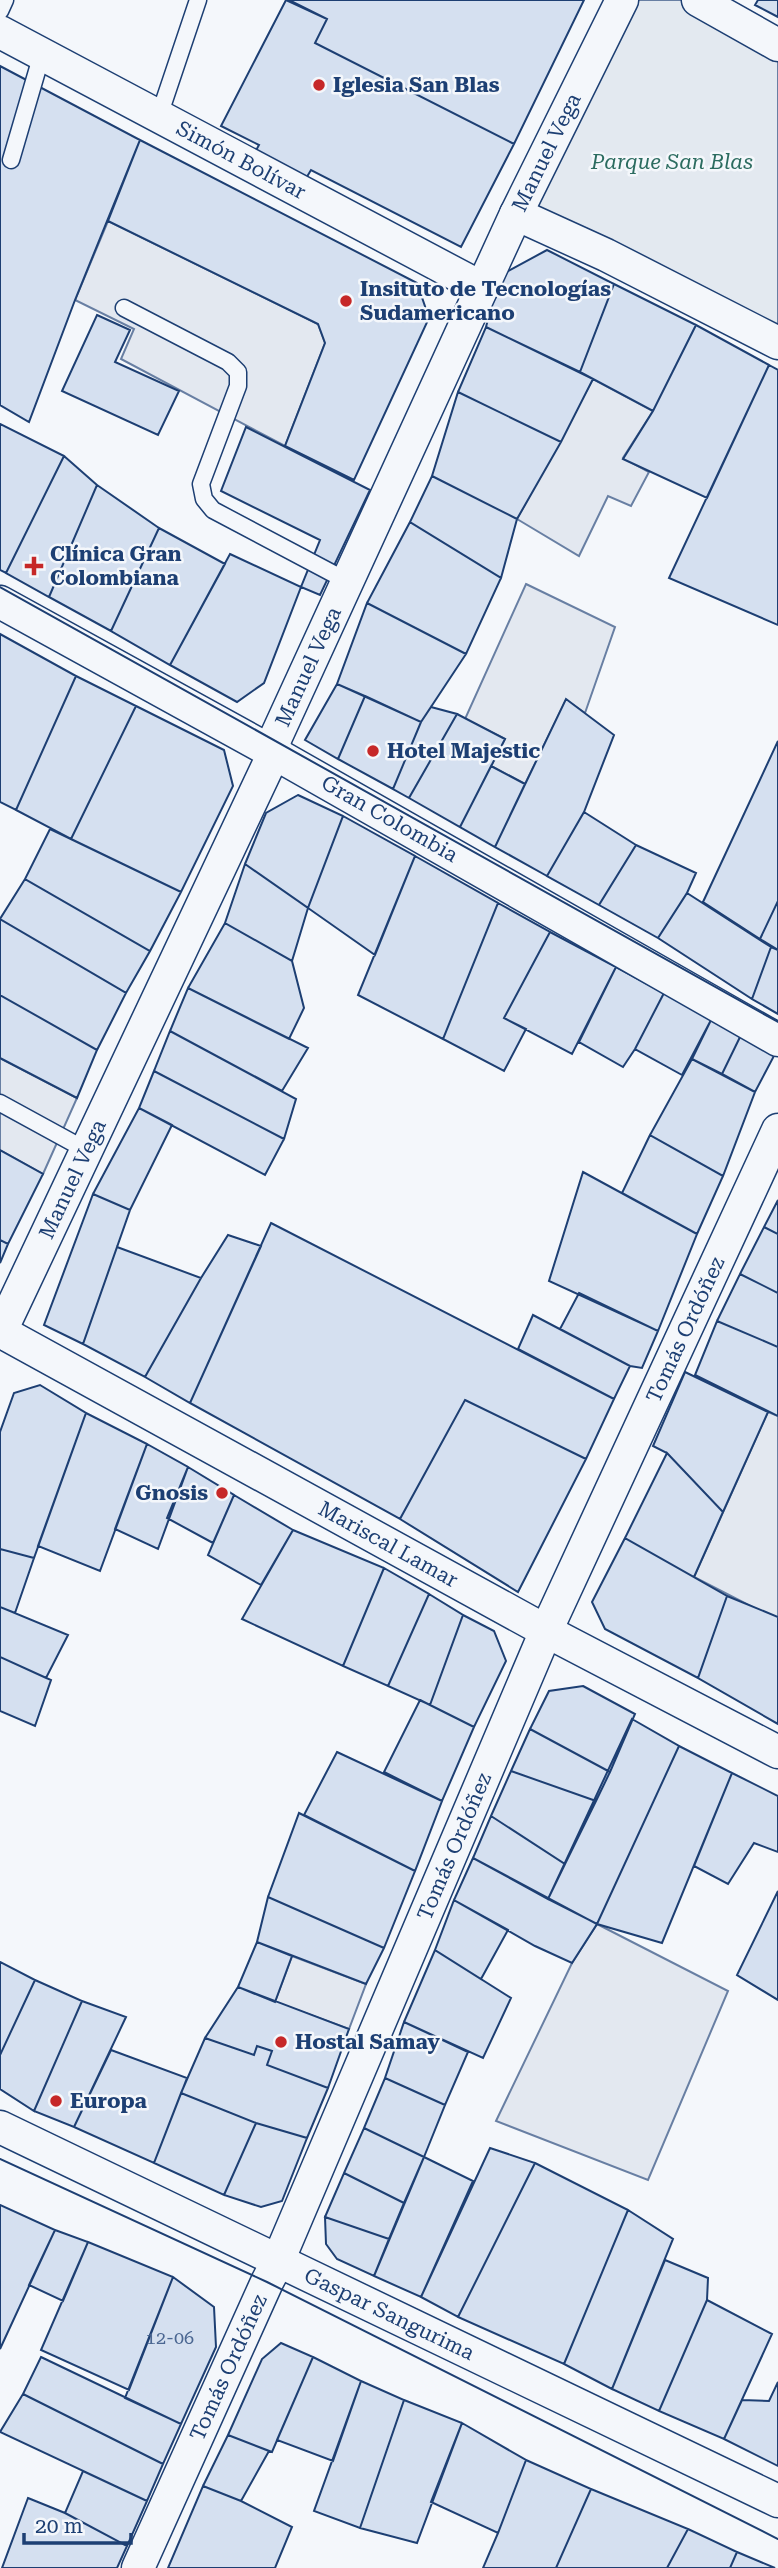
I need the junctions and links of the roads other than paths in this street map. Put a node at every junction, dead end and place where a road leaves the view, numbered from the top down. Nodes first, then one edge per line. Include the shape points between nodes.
1 (5, 0) edge
2 (198, 0) edge
3 (622, 0) edge
4 (698, 0) edge
5 (0, 11) edge
6 (0, 32) edge
7 (778, 45) edge
8 (42, 54) junction
9 (159, 116) junction
10 (11, 160) dead end
11 (516, 214) junction
12 (482, 288) junction
13 (124, 308) dead end
14 (778, 343) edge
15 (347, 581) junction
16 (0, 602) edge
17 (274, 753) junction
18 (778, 1040) edge
19 (0, 1102) edge
20 (778, 1130) edge
21 (86, 1150) junction
22 (0, 1332) edge
23 (547, 1631) junction
24 (778, 1752) edge
25 (0, 2127) edge
26 (278, 2261) junction
27 (778, 2501) edge
28 (138, 2568) edge

1 - 5 lane
2 - 9 lane
3 - 11 street, Manuel Vega
4 - 7 street
6 - 8 street, Simón Bolívar
8 - 9 street, Simón Bolívar
8 - 10 lane
9 - 12 street, Simón Bolívar
11 - 12 street, Manuel Vega
11 - 14 street
12 - 15 street, Manuel Vega
13 - 15 lane via 239,372 238,386 201,484 212,510
15 - 17 street, Manuel Vega via 275,739
16 - 17 street, Gran Colombia
17 - 18 street, Gran Colombia
17 - 21 street, Manuel Vega
19 - 21 lane
20 - 23 street, Tomás Ordóñez
21 - 22 street, Manuel Vega
22 - 23 street, Mariscal Lamar
23 - 24 street, Mariscal Lamar
23 - 26 street, Tomás Ordóñez
25 - 26 street, Gaspar Sangurima
26 - 27 street, Gaspar Sangurima
26 - 28 street, Tomás Ordóñez

